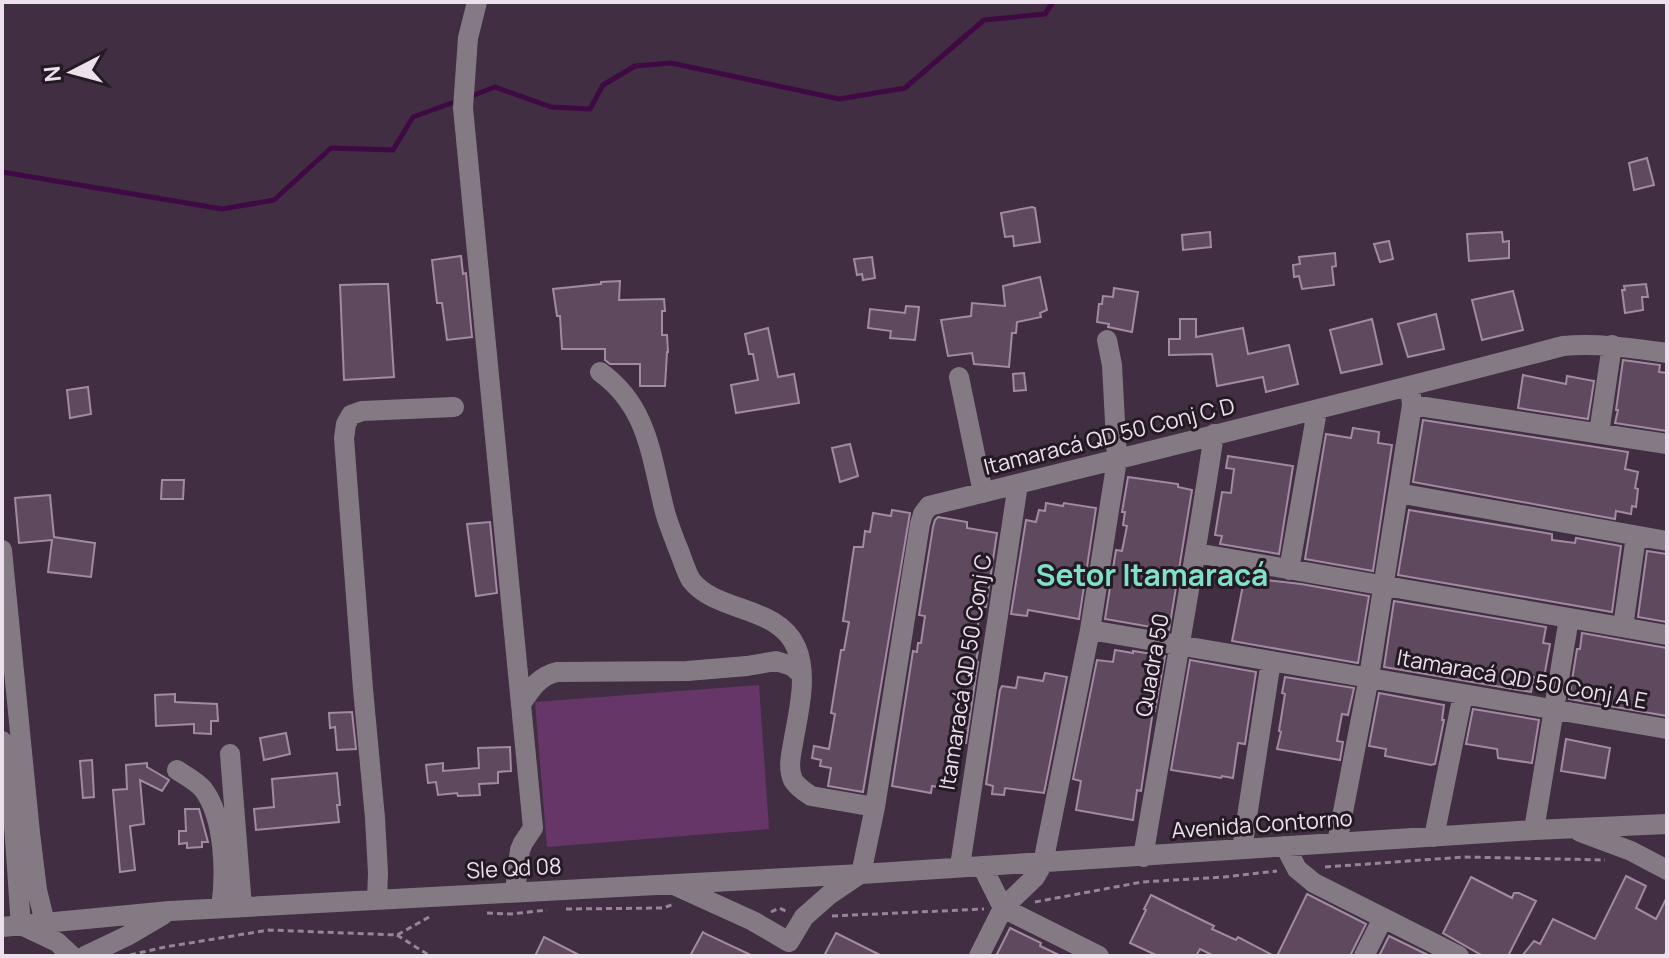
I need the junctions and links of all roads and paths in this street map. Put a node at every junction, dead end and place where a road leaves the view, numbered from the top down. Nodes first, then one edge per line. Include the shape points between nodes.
1 (477, 2) edge
2 (1107, 340) dead end
3 (1612, 345) junction
4 (1667, 353) edge
5 (600, 372) dead end
6 (959, 377) dead end
7 (1411, 396) junction
8 (454, 407) dead end
9 (1317, 411) junction
10 (1599, 433) junction
11 (1214, 434) junction
12 (1667, 444) edge
13 (1117, 460) junction
14 (1018, 484) junction
15 (983, 493) junction
16 (1398, 493) junction
17 (1636, 536) junction
18 (1667, 541) edge
19 (2, 550) edge
20 (1196, 553) junction
21 (1289, 570) junction
22 (1383, 585) junction
23 (1569, 618) junction
24 (1623, 627) junction
25 (1090, 630) junction
26 (1667, 635) edge
27 (1179, 646) junction
28 (1271, 661) junction
29 (801, 674) junction
30 (1369, 677) junction
31 (1463, 694) junction
32 (521, 704) junction
33 (1554, 708) junction
34 (1667, 729) edge
35 (2, 741) edge
36 (230, 754) dead end
37 (177, 770) dead end
38 (875, 807) junction
39 (1667, 824) edge
40 (1569, 828) junction
41 (1534, 830) junction
42 (1434, 837) junction
43 (1337, 843) junction
44 (1285, 846) junction
45 (1242, 849) junction
46 (1631, 851) junction
47 (1143, 857) junction
48 (1043, 863) junction
49 (960, 866) junction
50 (982, 866) junction
51 (1326, 867) dead end
52 (1297, 869) junction
53 (1667, 870) edge
54 (861, 874) junction
55 (671, 884) junction
56 (515, 892) junction
57 (699, 896) junction
58 (377, 900) junction
59 (1033, 902) dead end
60 (231, 908) junction
61 (1003, 908) junction
62 (170, 911) junction
63 (482, 913) dead end
64 (433, 915) dead end
65 (804, 917) junction
66 (1383, 918) junction
67 (753, 921) junction
68 (45, 923) junction
69 (12, 926) edge
70 (397, 935) junction
71 (786, 949) edge
72 (72, 956) edge
73 (85, 956) edge
74 (126, 956) edge
75 (430, 956) edge
76 (979, 956) edge
77 (1099, 956) edge
78 (1364, 956) edge
79 (1459, 956) edge

1 - 32 street via 468,38 463,108
2 - 13 street
3 - 4 street, Itamaracá QD 50 Conj C D
3 - 7 street, Itamaracá QD 50 Conj C D via 1563,346
3 - 10 street
5 - 29 street via 616,384 640,419 689,577 721,600 783,628 797,648
6 - 15 street
7 - 9 street, Itamaracá QD 50 Conj C D
7 - 10 street
7 - 16 street
8 - 58 street via 362,411 346,424
9 - 11 street, Itamaracá QD 50 Conj C D
9 - 21 street
10 - 12 street
11 - 13 street, Itamaracá QD 50 Conj C D
11 - 20 street, Quadra 50
13 - 14 street, Itamaracá QD 50 Conj C D
13 - 25 street
14 - 15 street, Itamaracá QD 50 Conj C D
14 - 49 street, Itamaracá QD 50 Conj C
15 - 38 street, Itamaracá QD 50 Conj C D via 929,506 923,514
16 - 17 street
16 - 22 street
17 - 18 street
17 - 24 street
19 - 68 street via 30,833
20 - 21 street
20 - 27 street, Quadra 50
21 - 22 street
22 - 23 street
22 - 30 street
23 - 24 street
23 - 33 street
24 - 26 street
25 - 27 street, Itamaracá QD 50 Conj A E
25 - 48 street
27 - 28 street, Itamaracá QD 50 Conj A E
27 - 47 street, Quadra 50
28 - 30 street, Itamaracá QD 50 Conj A E
28 - 45 street
29 - 32 street via 776,661 687,671 557,672 545,675
29 - 38 street via 790,762 793,779 811,796
30 - 31 street, Itamaracá QD 50 Conj A E
30 - 43 street
31 - 33 street, Itamaracá QD 50 Conj A E
31 - 42 street
32 - 56 street via 533,828 520,850
33 - 34 street, Itamaracá QD 50 Conj A E
33 - 41 street
35 - 69 street
36 - 60 street
37 - 60 street via 203,790 215,814
38 - 54 street, Itamaracá QD 50 Conj C D
39 - 40 street, Avenida Contorno
40 - 41 street, Avenida Contorno
40 - 46 street
41 - 42 street, Avenida Contorno
42 - 43 street, Avenida Contorno
43 - 44 street, Avenida Contorno
44 - 45 street, Avenida Contorno
44 - 52 street
45 - 47 street, Avenida Contorno
46 - 51 path via 1604,861 1464,857
46 - 53 street
47 - 48 street, Avenida Contorno
48 - 50 street, Avenida Contorno
48 - 61 street
49 - 50 street, Avenida Contorno
49 - 54 street, Avenida Contorno
50 - 61 street
52 - 59 path via 1142,882
52 - 66 street
54 - 55 street, Sle Qd 08
54 - 65 street
55 - 56 street, Sle Qd 08
55 - 57 street
56 - 58 street, Sle Qd 08
57 - 63 path via 663,908
57 - 67 street
58 - 60 street, Sle Qd 08
60 - 62 street, Sle Qd 08
61 - 65 path
61 - 76 street
61 - 77 street
62 - 68 street
62 - 73 street
64 - 70 path
65 - 67 path via 779,908
65 - 71 street
66 - 78 street
66 - 79 street
67 - 71 street
68 - 69 street
69 - 72 street via 57,942
70 - 74 path via 269,930
70 - 75 path

